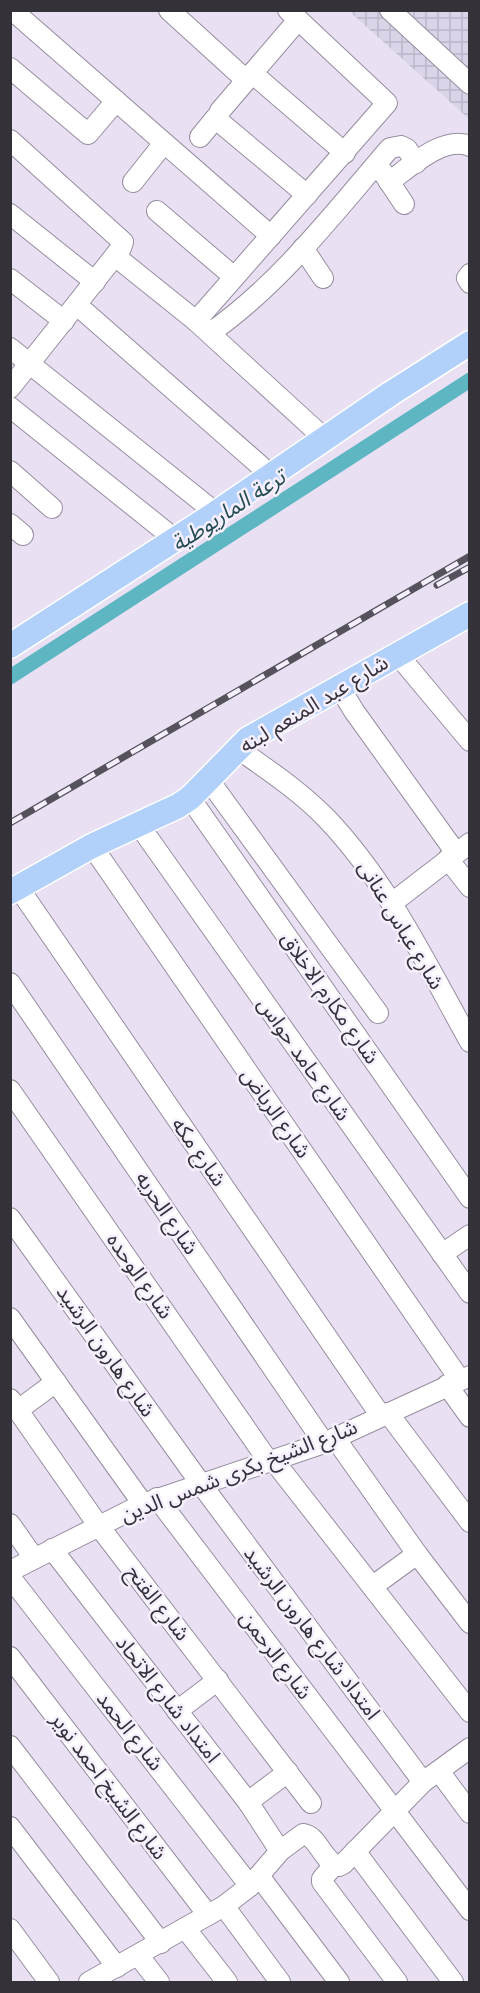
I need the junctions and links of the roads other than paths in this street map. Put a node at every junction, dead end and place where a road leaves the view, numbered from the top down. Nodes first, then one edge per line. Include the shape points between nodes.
1 (12, 10) edge
2 (169, 10) edge
3 (399, 13) edge
4 (293, 15) edge
5 (10, 68) edge
6 (249, 77) junction
7 (470, 84) edge
8 (116, 101) junction
9 (218, 114) junction
10 (200, 137) dead end
11 (10, 140) edge
12 (164, 143) junction
13 (470, 146) edge
14 (345, 153) junction
15 (377, 163) junction
16 (417, 163) junction
17 (133, 182) dead end
18 (389, 182) junction
19 (307, 195) junction
20 (404, 204) dead end
21 (157, 211) dead end
22 (10, 214) edge
23 (271, 236) junction
24 (303, 248) junction
25 (119, 249) junction
26 (470, 274) edge
27 (234, 277) junction
28 (323, 278) dead end
29 (10, 279) edge
30 (95, 282) junction
31 (470, 283) edge
32 (77, 305) junction
33 (64, 321) junction
34 (203, 327) junction
35 (470, 343) edge
36 (10, 348) edge
37 (30, 363) junction
38 (11, 386) edge
39 (10, 407) edge
40 (325, 439) junction
41 (10, 471) edge
42 (272, 476) junction
43 (52, 508) dead end
44 (216, 513) junction
45 (176, 540) junction
46 (468, 618) edge
47 (10, 646) edge
48 (398, 655) junction
49 (340, 688) junction
50 (470, 741) edge
51 (237, 748) junction
52 (208, 779) junction
53 (190, 798) junction
54 (139, 825) junction
55 (92, 846) junction
56 (458, 852) edge
57 (470, 887) edge
58 (14, 890) edge
59 (392, 903) junction
60 (10, 983) edge
61 (378, 1013) dead end
62 (470, 1042) edge
63 (10, 1090) edge
64 (470, 1198) edge
65 (10, 1218) edge
66 (470, 1235) edge
67 (442, 1254) junction
68 (470, 1293) edge
69 (10, 1318) edge
70 (459, 1380) edge
71 (56, 1382) junction
72 (14, 1404) edge
73 (384, 1414) junction
74 (470, 1417) edge
75 (329, 1440) junction
76 (272, 1462) junction
77 (201, 1484) junction
78 (150, 1501) junction
79 (470, 1522) edge
80 (10, 1524) edge
81 (98, 1525) junction
82 (52, 1549) junction
83 (417, 1554) junction
84 (34, 1558) junction
85 (10, 1570) edge
86 (10, 1577) edge
87 (373, 1586) junction
88 (470, 1623) edge
89 (10, 1657) edge
90 (218, 1680) junction
91 (177, 1711) junction
92 (470, 1712) edge
93 (10, 1746) edge
94 (466, 1759) edge
95 (288, 1772) junction
96 (431, 1777) junction
97 (248, 1802) junction
98 (311, 1803) dead end
99 (394, 1811) junction
100 (470, 1813) edge
101 (10, 1827) edge
102 (280, 1851) junction
103 (355, 1851) junction
104 (334, 1865) junction
105 (254, 1881) junction
106 (470, 1910) edge
107 (216, 1911) junction
108 (185, 1928) junction
109 (10, 1929) edge
110 (161, 1943) junction
111 (138, 1955) junction
112 (117, 1967) junction
113 (49, 1983) edge
114 (89, 1983) edge
115 (159, 1983) edge
116 (227, 1983) edge
117 (280, 1983) edge
118 (339, 1983) edge
119 (397, 1983) edge
120 (453, 1983) edge

1 - 8 street
2 - 6 street
3 - 7 street
4 - 6 street
4 - 14 street via 387,103
5 - 8 street via 88,134
6 - 9 street
6 - 14 street
8 - 12 street
9 - 10 street
9 - 19 street via 222,124
11 - 25 street
12 - 17 street
12 - 23 street
13 - 16 street via 449,143
14 - 19 street
15 - 16 street via 390,148 401,146
15 - 18 street
15 - 24 street
16 - 18 street
18 - 20 street
19 - 23 street
21 - 27 street
22 - 30 street
23 - 27 street
24 - 28 street
24 - 34 street via 240,311
25 - 30 street
25 - 34 street
26 - 31 street
27 - 34 street
29 - 33 street
30 - 32 street
32 - 33 street
32 - 42 street
33 - 37 street
34 - 40 street
35 - 40 main road
36 - 37 street
37 - 38 street
37 - 44 street
39 - 45 street
40 - 42 main road
41 - 43 street
42 - 44 main road
44 - 45 main road
45 - 47 main road
46 - 48 main road, شارع عبد المنعم لبنه
48 - 49 main road, شارع عبد المنعم لبنه
48 - 50 street
49 - 51 main road, شارع عبد المنعم لبنه
49 - 56 street
51 - 52 main road, شارع عبد المنعم لبنه
51 - 59 street, شارع عباس عنانى via 285,781 326,818 362,859
52 - 53 main road, شارع عبد المنعم لبنه
52 - 61 street
53 - 54 main road, شارع عبد المنعم لبنه
53 - 64 street, شارع مكارم الاخلاق
54 - 55 main road, شارع عبد المنعم لبنه
54 - 67 street, شارع حامد حواس
55 - 58 main road, شارع عبد المنعم لبنه
55 - 70 street, شارع الرياض
56 - 57 street
56 - 59 street
58 - 73 street, شارع مكه
59 - 62 street, شارع عباس عنانى
60 - 75 street, شارع الحريه
63 - 76 street, شارع الوحده
65 - 77 street, شارع هارون الرشيد
66 - 67 street
67 - 68 street, شارع حامد حواس
69 - 71 street, شارع الرحمن
70 - 73 street, شارع الشيخ بكرى شمس الدين
70 - 74 street, شارع الرياض
71 - 72 street
71 - 78 street, شارع الرحمن
72 - 81 street, شارع الفتح
73 - 75 street, شارع الشيخ بكرى شمس الدين
73 - 79 street, شارع مكه
75 - 76 street, شارع الشيخ بكرى شمس الدين
75 - 83 street, شارع الحريه
76 - 77 street, شارع الشيخ بكرى شمس الدين
76 - 87 street, شارع الوحده
77 - 78 street, شارع الشيخ بكرى شمس الدين
77 - 96 street, امتداد شارع هارون الرشيد
78 - 81 street, شارع الشيخ بكرى شمس الدين
78 - 99 street, شارع الرحمن
80 - 84 street
81 - 82 street, شارع الشيخ بكرى شمس الدين
81 - 90 street, شارع الفتح
82 - 84 street, شارع الشيخ بكرى شمس الدين
82 - 91 street, امتداد شارع الاتحاد
83 - 87 street
83 - 88 street, شارع الحريه
84 - 85 street, شارع الشيخ بكرى شمس الدين
86 - 105 street, شارع الحمد
87 - 92 street, شارع الوحده
89 - 107 street, شارع الشيخ احمد نوير
90 - 91 street
90 - 95 street, شارع الفتح
91 - 97 street, امتداد شارع الاتحاد
93 - 110 street
94 - 96 street
95 - 97 street
95 - 98 street, شارع الفتح
96 - 99 street
96 - 100 street, امتداد شارع هارون الرشيد
97 - 102 street, امتداد شارع الاتحاد
99 - 103 street
99 - 106 street, شارع الرحمن
101 - 112 street
102 - 104 street via 306,1834
102 - 105 street
103 - 104 street via 343,1864
103 - 120 street
104 - 119 street via 322,1882
105 - 107 street
105 - 118 street, شارع الحمد
107 - 108 street
107 - 117 street, شارع الشيخ احمد نوير
108 - 110 street
108 - 116 street
109 - 113 street
110 - 111 street
111 - 112 street
111 - 115 street
112 - 114 street

